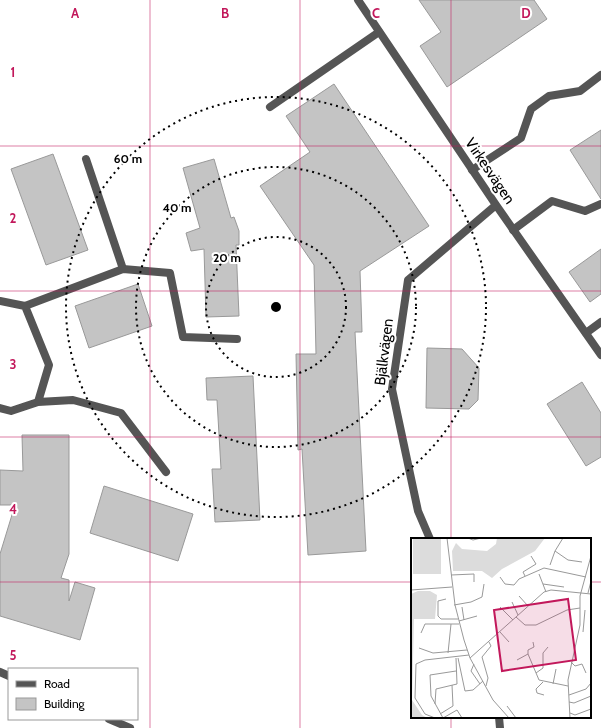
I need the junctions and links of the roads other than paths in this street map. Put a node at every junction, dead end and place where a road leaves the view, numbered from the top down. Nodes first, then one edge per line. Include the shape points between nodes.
1 (358, 0) edge
2 (380, 32) junction
3 (601, 76) edge
4 (270, 107) dead end
5 (86, 159) dead end
6 (472, 170) junction
7 (601, 204) edge
8 (496, 205) junction
9 (513, 230) junction
10 (123, 269) junction
11 (0, 301) edge
12 (25, 306) junction
13 (601, 322) edge
14 (586, 333) junction
15 (237, 339) dead end
16 (601, 355) edge
17 (38, 402) junction
18 (0, 408) edge
19 (166, 472) dead end
20 (430, 538) edge
21 (499, 718) edge
22 (111, 720) edge
23 (130, 728) edge
24 (500, 728) edge

1 - 2 street, Virkesvägen
2 - 4 street
2 - 6 street, Virkesvägen
3 - 6 street via 580,91 549,96 531,109 521,138
5 - 10 street
6 - 8 street, Virkesvägen
7 - 9 street via 585,211 552,201
8 - 9 street, Virkesvägen
8 - 20 street, Bjälkvägen via 408,280 392,389 418,511
9 - 14 street, Virkesvägen
10 - 12 street
10 - 15 street via 170,273 183,337
11 - 12 street
12 - 17 street via 49,365
13 - 14 street
14 - 16 street, Virkesvägen
17 - 18 street via 11,411
17 - 19 street via 73,400 121,413
21 - 24 street
22 - 23 street

